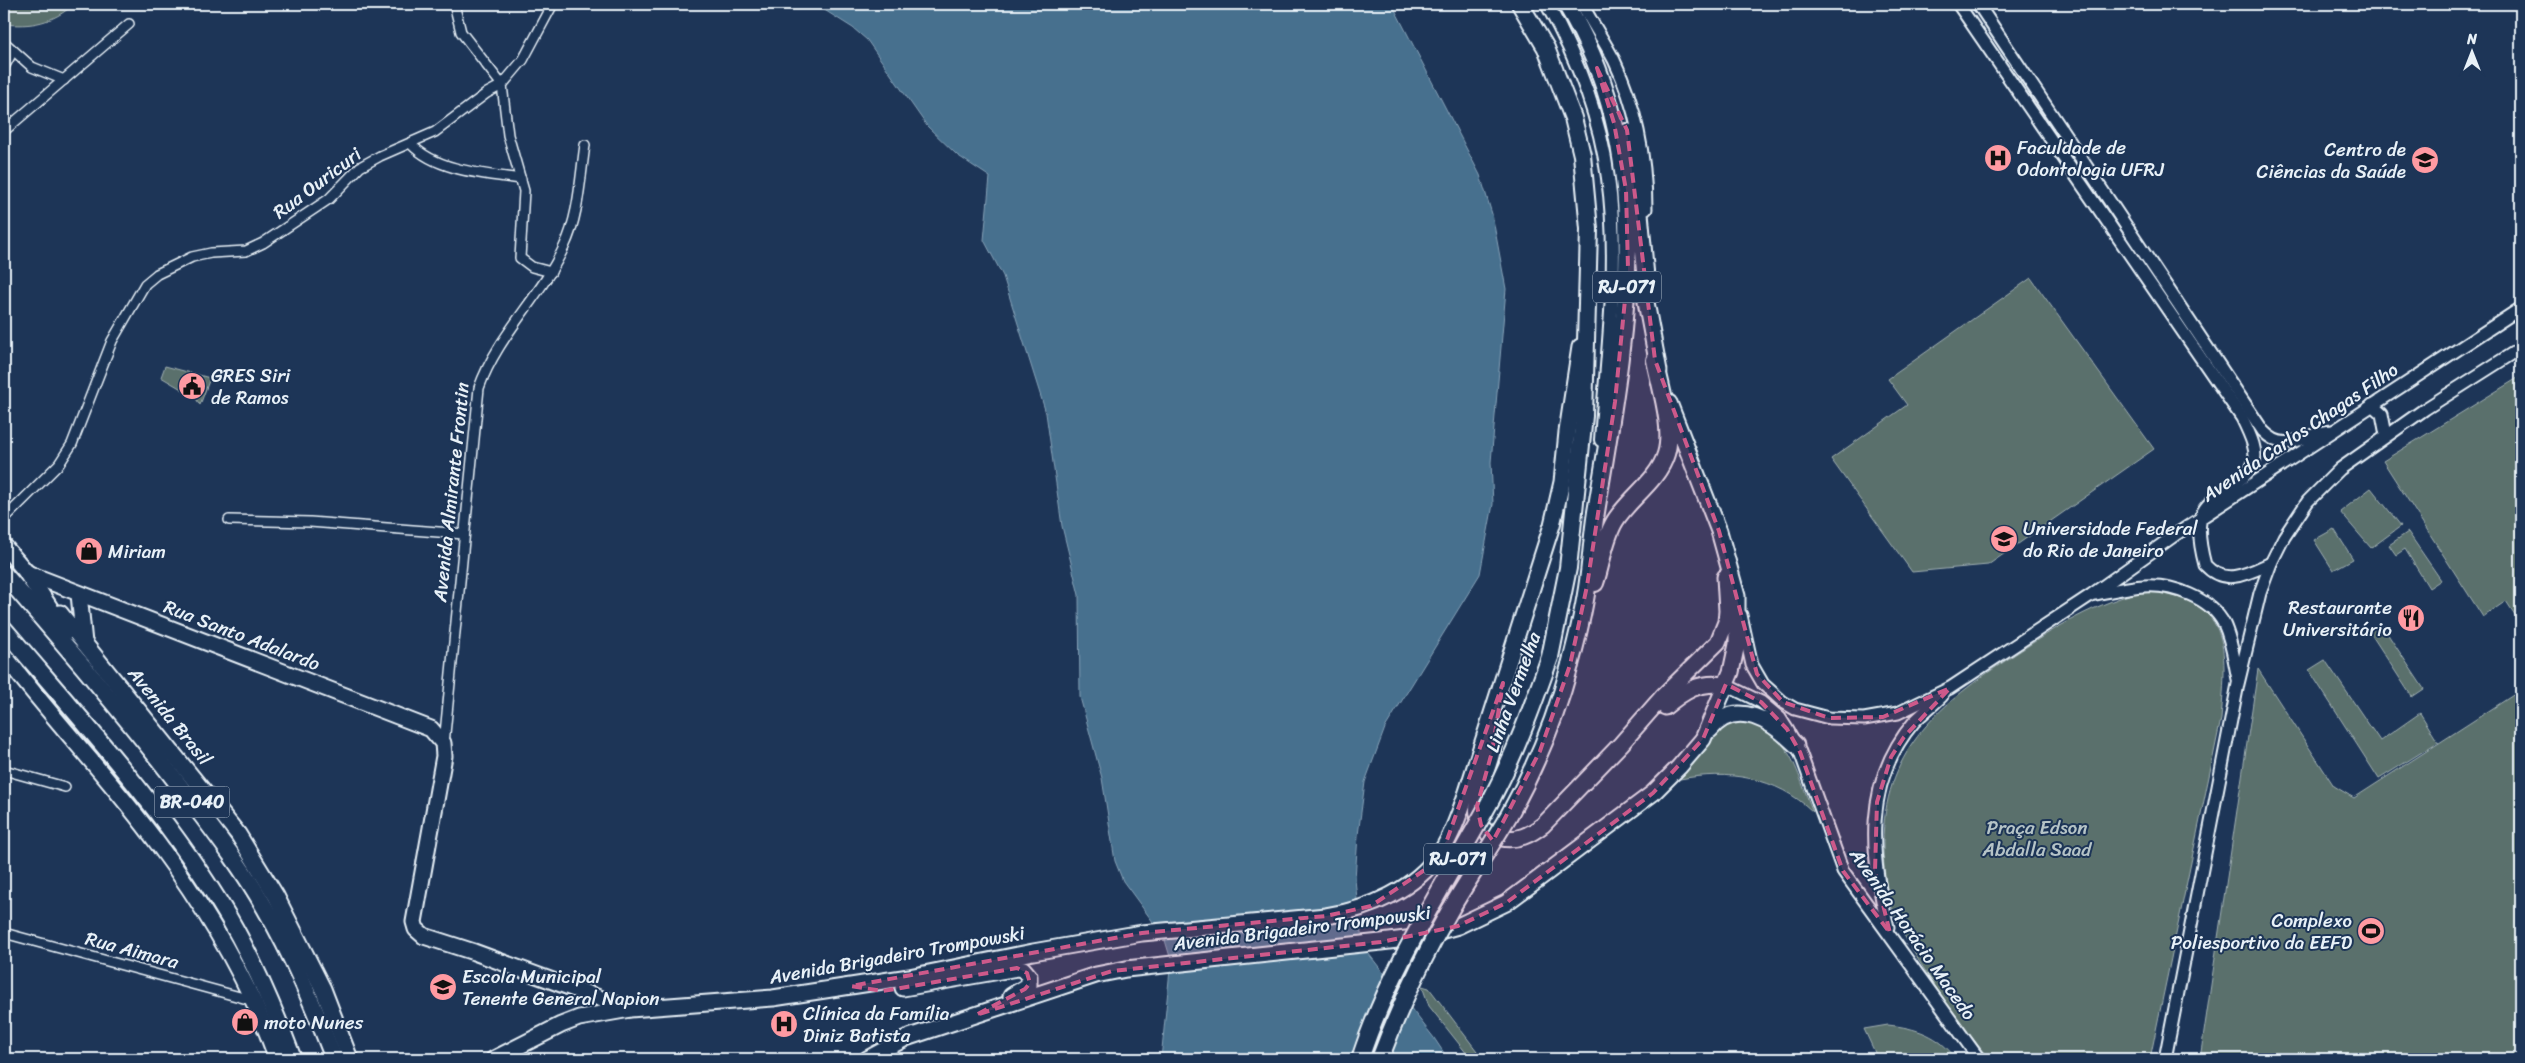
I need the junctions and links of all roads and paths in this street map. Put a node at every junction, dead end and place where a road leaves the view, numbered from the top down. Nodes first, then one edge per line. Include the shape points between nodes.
1 (454, 4) edge
2 (553, 4) edge
3 (1520, 4) edge
4 (1547, 4) edge
5 (1566, 4) edge
6 (1582, 4) edge
7 (1958, 4) edge
8 (1978, 4) edge
9 (129, 24) dead end
10 (4, 42) edge
11 (13, 51) junction
12 (1595, 65) junction
13 (4, 67) edge
14 (64, 80) junction
15 (502, 85) junction
16 (4, 131) edge
17 (411, 144) junction
18 (585, 145) dead end
19 (521, 178) junction
20 (1645, 271) junction
21 (550, 272) junction
22 (1588, 304) junction
23 (2521, 308) edge
24 (2521, 348) edge
25 (1655, 360) junction
26 (2372, 404) junction
27 (2334, 431) junction
28 (2386, 435) junction
29 (1595, 515) junction
30 (4, 519) edge
31 (2200, 519) junction
32 (230, 520) dead end
33 (464, 534) junction
34 (4, 546) edge
35 (1723, 547) junction
36 (2271, 563) junction
37 (27, 573) junction
38 (4, 574) edge
39 (79, 594) junction
40 (2091, 595) junction
41 (1737, 596) junction
42 (1581, 623) junction
43 (4, 630) edge
44 (84, 643) junction
45 (4, 655) edge
46 (1503, 683) junction
47 (99, 684) junction
48 (2238, 684) junction
49 (1726, 685) junction
50 (1950, 688) junction
51 (447, 718) junction
52 (438, 739) junction
53 (1702, 739) junction
54 (1621, 744) junction
55 (1796, 745) junction
56 (4, 770) edge
57 (65, 787) dead end
58 (4, 933) edge
59 (1890, 933) junction
60 (851, 986) junction
61 (251, 1000) junction
62 (630, 1009) junction
63 (976, 1015) junction
64 (277, 1059) edge
65 (293, 1059) edge
66 (334, 1059) edge
67 (350, 1059) edge
68 (494, 1059) edge
69 (867, 1059) edge
70 (1360, 1059) edge
71 (1380, 1059) edge
72 (1979, 1059) edge
73 (2165, 1059) edge

1 - 15 street via 461,32
2 - 15 street, Rua Ouricuri via 523,60
3 - 22 highway, Linha Vermelha / RJ-071 via 1546,48 1561,84 1582,155 1590,229
4 - 29 main road via 1570,48 1590,101 1604,151 1612,207 1611,299
5 - 12 highway, RJ-071
6 - 20 street, Avenida Brigadeiro Trompowski via 1614,60 1637,131 1646,193
7 - 31 street via 2242,418 2253,441 2254,467 2244,478 2209,502
8 - 27 street via 2263,431 2288,444 2314,433
9 - 14 street
10 - 11 street
11 - 13 street
11 - 14 street via 32,67
12 - 20 highway via 1627,130 1636,177
12 - 29 highway, RJ-071 via 1614,123 1626,190 1628,269 1615,402
14 - 16 street
15 - 17 street, Rua Ouricuri via 435,132
15 - 19 street via 508,135
17 - 19 street via 426,156 456,168
17 - 30 street, Rua Ouricuri via 360,167 329,199 263,243 246,251 211,252 192,257 157,274 145,284 108,348 72,444 59,464
18 - 21 street, Avenida Almirante Frontin via 570,232
19 - 21 street via 524,206 520,258 532,267
20 - 25 highway, Avenida Brigadeiro Trompowski
21 - 33 street, Avenida Almirante Frontin via 495,356 479,388
22 - 46 highway, Linha Vermelha via 1558,503
22 - 70 highway, Linha Vermelha / RJ-071, bridge via 1583,426 1568,568 1550,657 1516,748 1385,996
23 - 26 street, Avenida Carlos Chagas Filho
24 - 28 street
25 - 35 highway, Avenida Brigadeiro Trompowski
25 - 42 highway via 1668,433 1666,455 1614,523
26 - 27 street, Avenida Carlos Chagas Filho
26 - 28 street via 2382,414
27 - 31 street, Avenida Carlos Chagas Filho
28 - 36 street via 2324,483 2294,520
29 - 42 highway, RJ-071
31 - 36 street via 2205,565 2215,573 2231,578
31 - 40 street, Avenida Carlos Chagas Filho
32 - 33 street via 310,522
33 - 51 street, Avenida Almirante Frontin
34 - 37 highway, Avenida Brasil
35 - 41 highway, Avenida Brigadeiro Trompowski
35 - 54 highway via 1727,611 1718,642 1664,695
36 - 48 street via 2260,593
37 - 39 highway, Rua Santo Adalardo
37 - 44 highway, Avenida Brasil
37 - 47 highway
38 - 47 highway, Avenida Brasil / BR-040
39 - 44 highway
39 - 52 highway, Rua Santo Adalardo
40 - 48 street via 2146,586 2182,592 2199,600 2216,612 2223,624
40 - 50 street, Avenida Carlos Chagas Filho
41 - 49 highway, Avenida Brigadeiro Trompowski via 1737,644
41 - 50 street, Avenida Carlos Chagas Filho via 1752,665 1772,693 1795,709 1829,718 1883,717 1898,714
42 - 71 highway, RJ-071, bridge via 1560,700 1528,779 1426,953
43 - 65 highway, BR-040 via 161,818 211,890 259,976
44 - 67 highway, Avenida Brasil via 238,834 276,896 318,980
45 - 61 highway via 157,842 228,951
46 - 54 highway via 1492,752 1477,806 1481,825 1492,835 1509,839 1531,834
46 - 60 highway, Avenida Brigadeiro Trompowski via 1455,824 1440,852 1423,871 1387,898 1350,912 1142,933 909,978
47 - 66 highway, Avenida Brasil / BR-040 via 214,830 266,908 310,996
48 - 73 street
49 - 53 highway, Avenida Brigadeiro Trompowski
49 - 54 highway via 1704,684 1689,688
49 - 55 street, Avenida Horácio Macedo via 1747,694 1780,718
50 - 59 street, Avenida Carlos Chagas Filho via 1914,722 1904,737 1892,757 1877,802 1875,872
51 - 52 street, Avenida Almirante Frontin
51 - 52 street
52 - 62 highway, Avenida Almirante Frontin via 414,922 416,929 424,936
53 - 55 highway via 1721,719 1742,714 1769,722
53 - 63 highway, Avenida Brigadeiro Trompowski via 1680,767 1653,793 1506,903 1458,926 1414,938 1126,969 1096,975
55 - 59 street, Avenida Horácio Macedo via 1843,871
56 - 57 street
58 - 61 street, Rua Aimara
59 - 72 street, Avenida Horácio Macedo
60 - 62 highway, Avenida Brigadeiro Trompowski via 773,998
60 - 63 highway via 883,992 1017,968 1027,973 1030,981 1025,989
61 - 64 highway
62 - 68 highway, Avenida Brigadeiro Trompowski via 579,1018 513,1047
63 - 69 highway, Avenida Brigadeiro Trompowski via 906,1038

